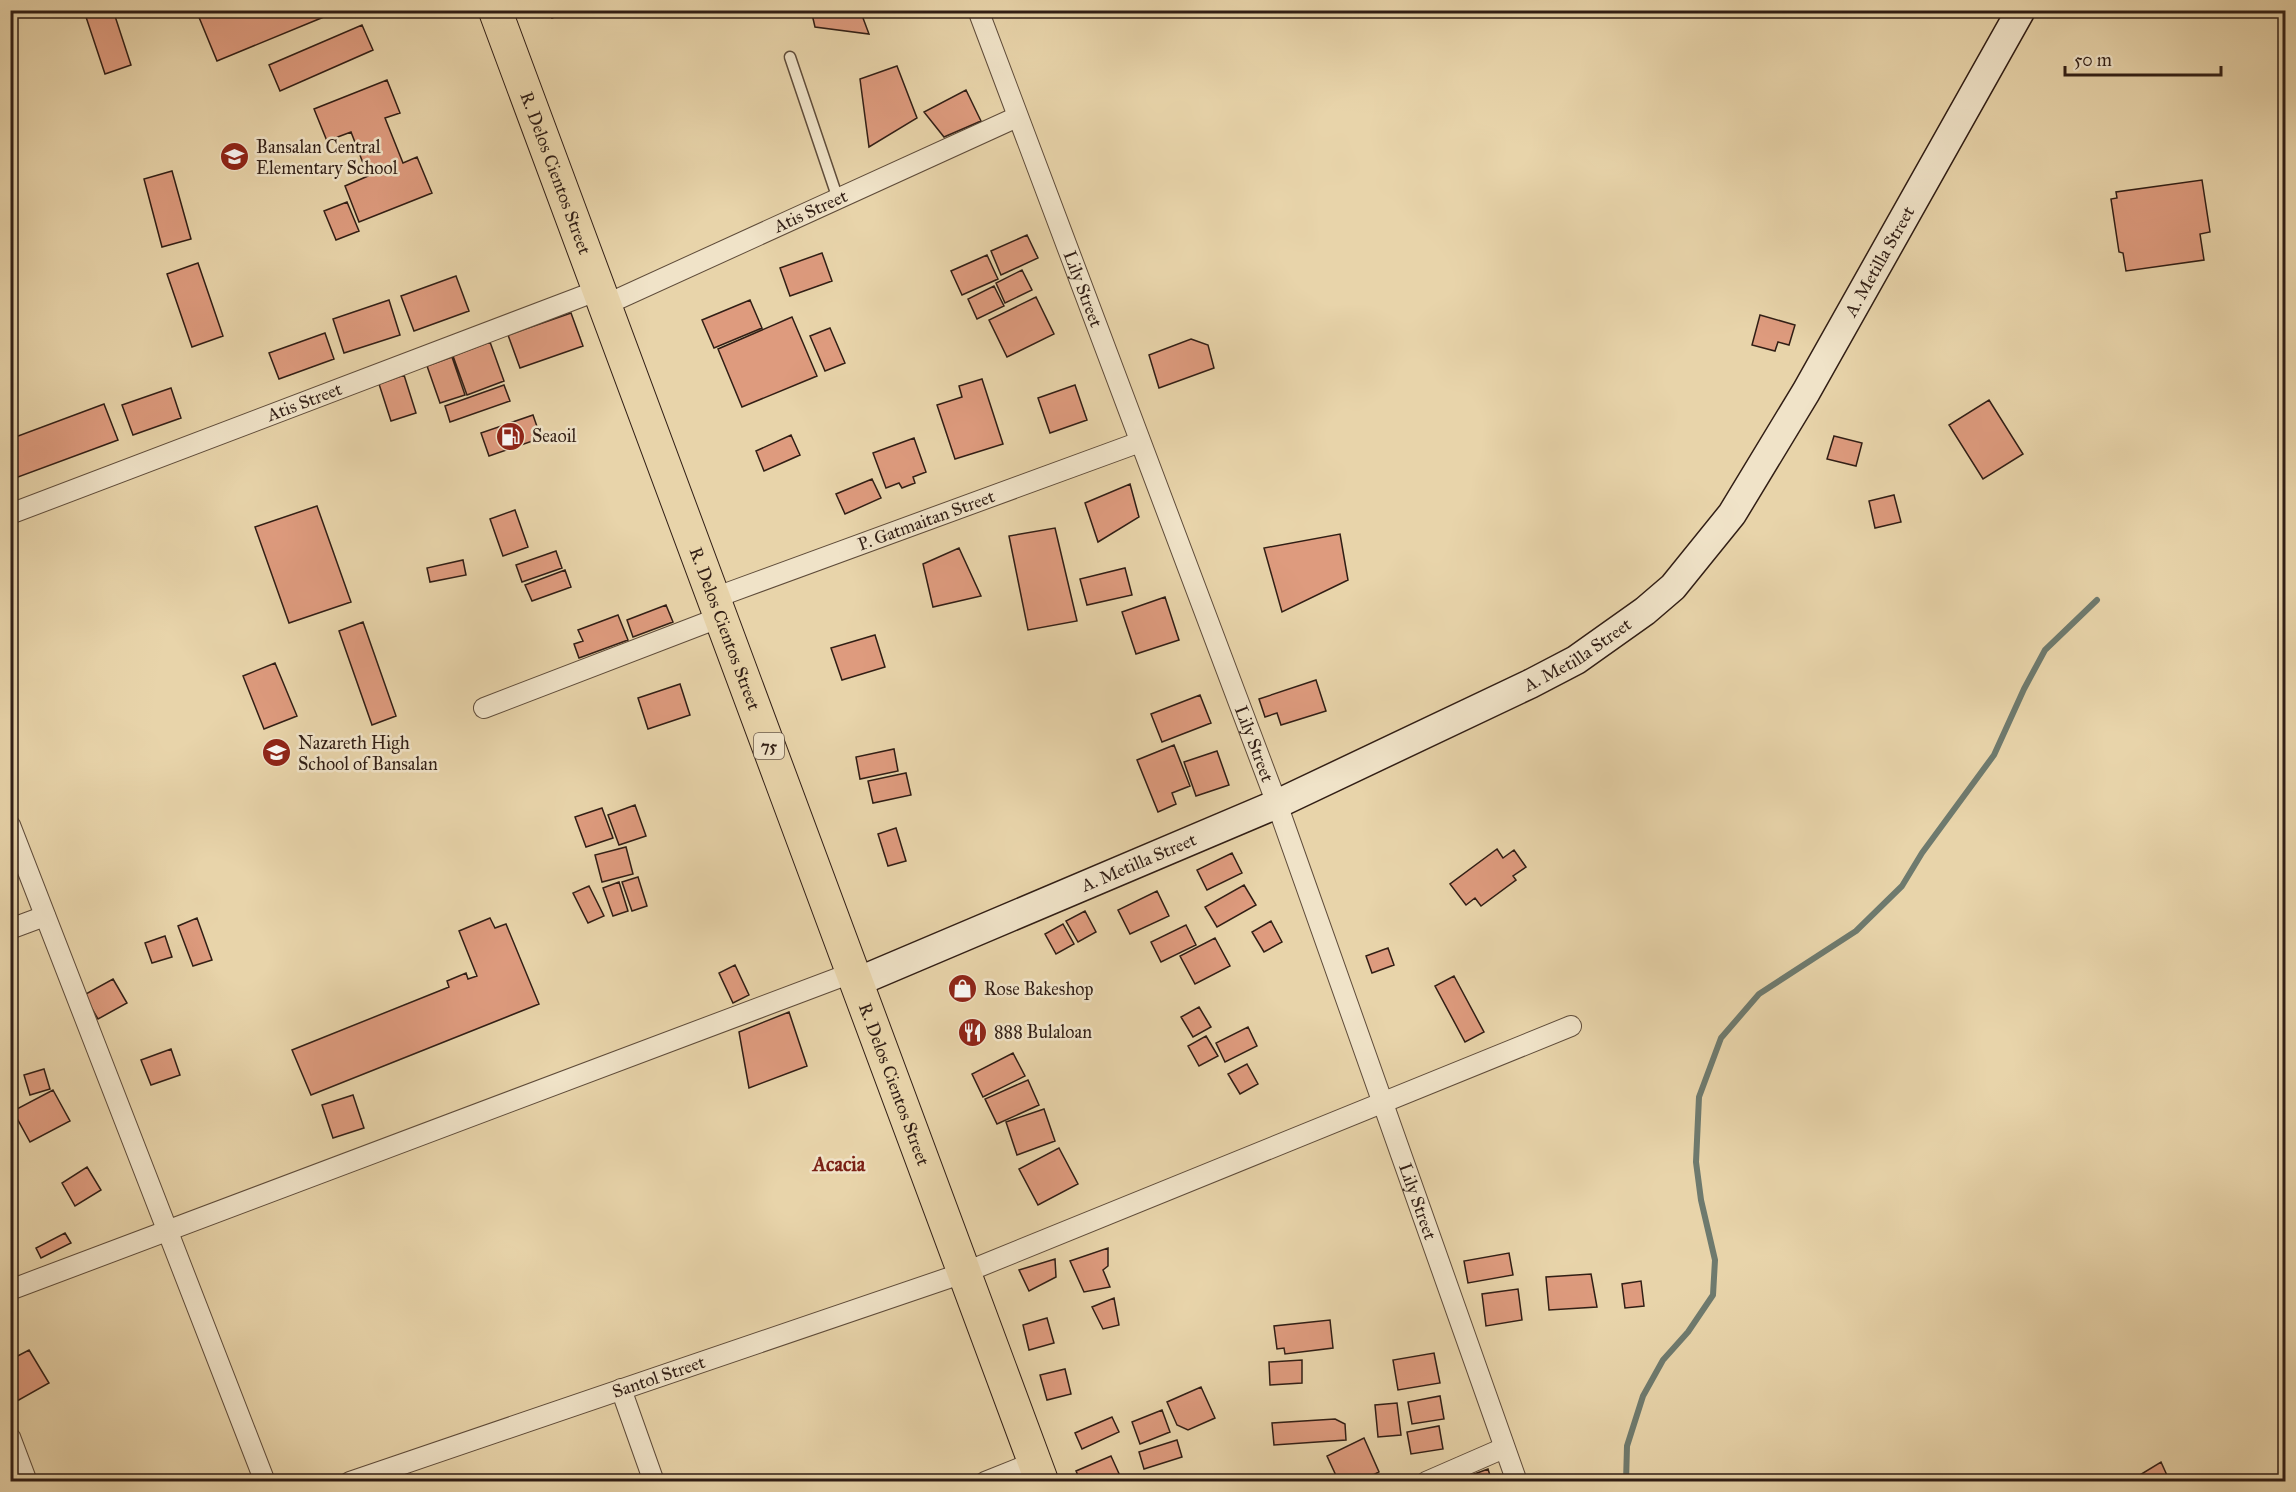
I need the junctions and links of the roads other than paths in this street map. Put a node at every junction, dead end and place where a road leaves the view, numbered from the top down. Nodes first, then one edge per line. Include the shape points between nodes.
1 (495, 10) edge
2 (978, 10) edge
3 (2021, 10) edge
4 (790, 57) dead end
5 (1017, 117) junction
6 (838, 199) junction
7 (602, 298) junction
8 (1140, 442) junction
9 (10, 514) edge
10 (718, 608) junction
11 (484, 708) dead end
12 (1277, 804) junction
13 (10, 825) edge
14 (45, 916) junction
15 (10, 929) edge
16 (856, 977) junction
17 (1570, 1026) dead end
18 (1382, 1103) junction
19 (168, 1232) junction
20 (966, 1272) junction
21 (10, 1290) edge
22 (621, 1389) junction
23 (10, 1437) edge
24 (1504, 1448) junction
25 (1039, 1472) edge
26 (27, 1482) edge
27 (265, 1482) edge
28 (350, 1482) edge
29 (654, 1482) edge
30 (985, 1482) edge
31 (1426, 1482) edge
32 (1517, 1482) edge

1 - 7 highway, R. Delos Cientos Street / 75
2 - 5 street, Lily Street
3 - 12 main road, A. Metilla Street via 1806,392 1732,513 1673,587 1613,636 1576,660
4 - 6 lane
5 - 6 street, Atis Street
5 - 8 street, Lily Street
6 - 7 street, Atis Street
7 - 9 street, Atis Street
7 - 10 highway, R. Delos Cientos Street / 75
8 - 10 street, P. Gatmaitan Street
8 - 12 street, Lily Street
10 - 11 street, P. Gatmaitan Street
10 - 16 highway, R. Delos Cientos Street / 75
12 - 16 main road, A. Metilla Street
12 - 18 street, Lily Street
13 - 14 street
14 - 15 street
14 - 19 street
16 - 19 street
16 - 20 highway, R. Delos Cientos Street / 75
17 - 18 street, Santol Street
18 - 20 street, Santol Street
18 - 24 street, Lily Street
19 - 21 street
19 - 27 street
20 - 22 street, Santol Street
20 - 25 highway, R. Delos Cientos Street / 75
22 - 28 street, Santol Street
22 - 29 street
23 - 26 street
24 - 31 street
24 - 32 street, Lily Street
25 - 30 street

